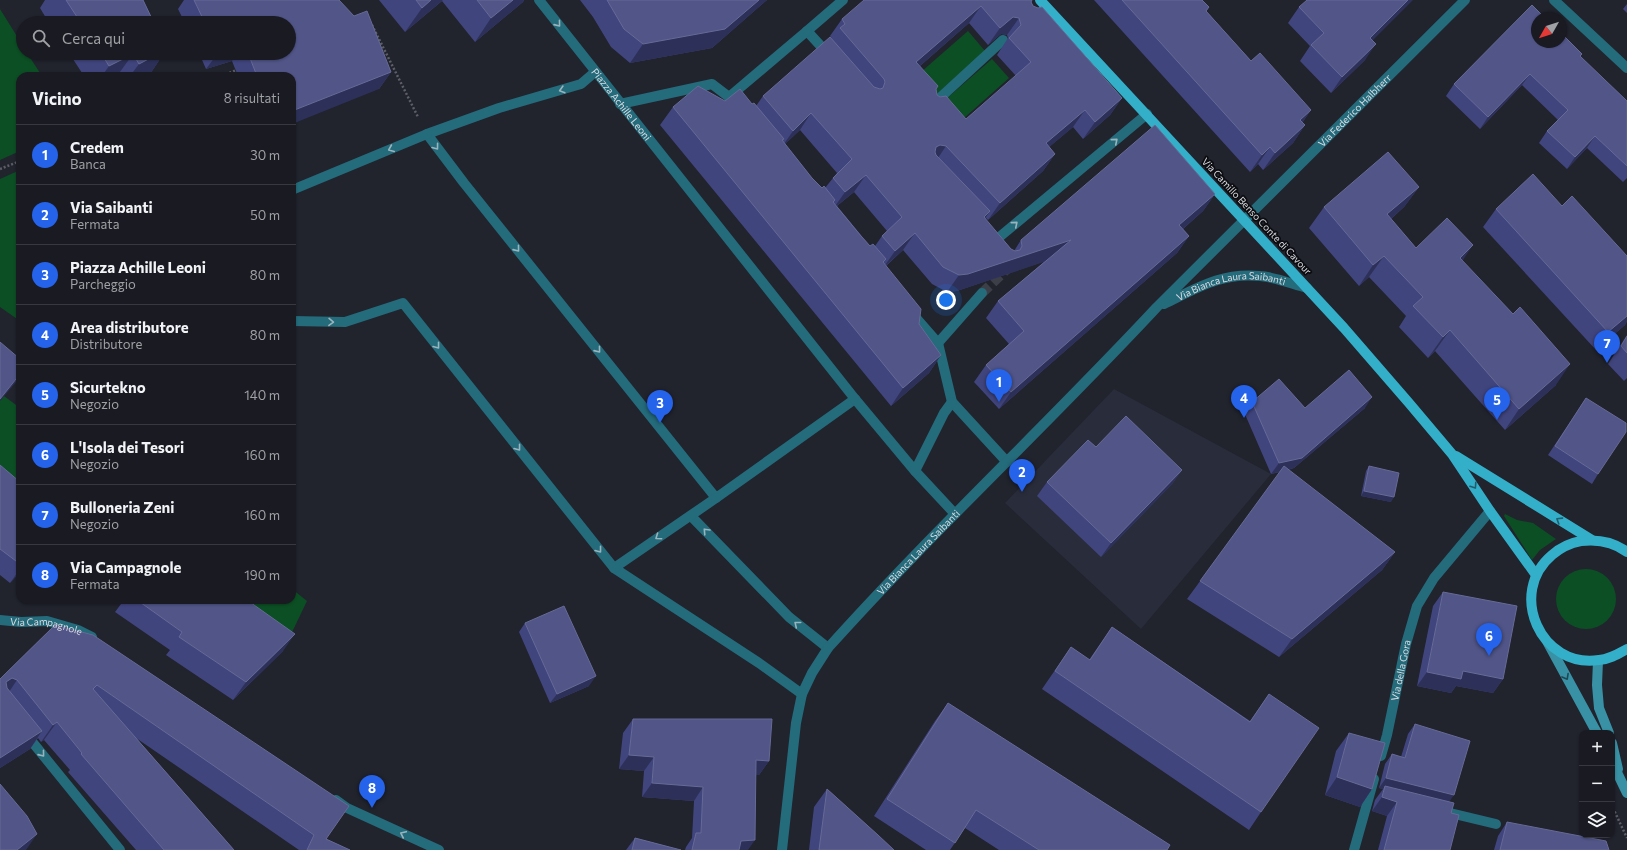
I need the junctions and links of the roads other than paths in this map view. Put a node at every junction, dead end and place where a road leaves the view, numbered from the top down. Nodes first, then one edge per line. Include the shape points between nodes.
1 (539, 0) edge
2 (843, 0) edge
3 (1464, 0) edge
4 (1554, 0) edge
5 (1042, 6) edge
6 (807, 31) junction
7 (1003, 40) edge
8 (837, 65) edge
9 (1627, 68) edge
10 (595, 72) junction
11 (729, 96) junction
12 (620, 104) junction
13 (930, 108) edge
14 (1147, 114) junction
15 (744, 115) edge
16 (427, 134) junction
17 (296, 188) edge
18 (1244, 219) junction
19 (981, 223) edge
20 (1307, 288) junction
21 (982, 293) tunnel mouth
22 (904, 304) edge
23 (1157, 307) junction
24 (296, 321) edge
25 (938, 343) junction
26 (855, 399) junction
27 (952, 402) junction
28 (1452, 454) junction
29 (1007, 462) junction
30 (915, 471) junction
31 (716, 498) junction
32 (1490, 511) junction
33 (955, 514) junction
34 (691, 516) junction
35 (1592, 540) junction
36 (1627, 552) edge
37 (614, 568) junction
38 (1536, 575) junction
39 (0, 620) edge
40 (98, 640) edge
41 (1548, 643) junction
42 (828, 648) junction
43 (1627, 649) edge
44 (1598, 661) junction
45 (802, 694) junction
46 (20, 727) edge
47 (1595, 730) edge
48 (1608, 730) edge
49 (1615, 754) edge
50 (1614, 766) edge
51 (1619, 775) junction
52 (1627, 793) edge
53 (329, 795) edge
54 (1437, 809) edge
55 (1496, 824) dead end
56 (120, 850) edge
57 (439, 850) edge
58 (782, 850) edge
59 (1354, 850) edge

1 -> 10 street, Piazza Achille Leoni
2 - 6 street
3 - 18 street, Via Federico Halbherr
4 - 9 street
5 - 14 main road, Via Camillo Benso Conte di Cavour
6 - 8 street
6 - 11 street
7 - 13 street
10 - 12 street, Piazza Achille Leoni
10 -> 16 street via 581,84 499,108
11 - 12 street via 712,84
11 - 15 street
12 - 26 street, Piazza Achille Leoni
14 - 18 main road, Via Camillo Benso Conte di Cavour
19 -> 14 street via 998,243
16 -> 17 street
16 -> 31 street
18 - 20 main road, Via Camillo Benso Conte di Cavour
18 - 23 street, Via Bianca Laura Saibanti
20 - 23 street, Via Bianca Laura Saibanti via 1261,276 1235,275 1210,281
20 - 28 main road, Via Camillo Benso Conte di Cavour
21 - 25 street
22 - 25 street
23 - 29 street, Via Bianca Laura Saibanti
24 -> 37 street via 345,322 403,303
25 - 27 street
26 - 30 street, Piazza Achille Leoni
26 - 31 street
27 - 29 street
27 - 30 street
28 -> 32 main road, Via Camillo Benso Conte di Cavour
35 -> 28 main road, Via Camillo Benso Conte di Cavour
29 - 33 street, Via Bianca Laura Saibanti
30 - 33 street, Piazza Achille Leoni
31 - 34 street
32 - 38 main road, Via Camillo Benso Conte di Cavour
32 - 59 street, Via della Gora via 1434,578 1417,606 1406,644 1374,793
33 - 42 street, Via Bianca Laura Saibanti
34 -> 37 street
42 -> 34 street via 789,617
35 - 36 main road, Via Camillo Benso Conte di Cavour via 1608,542
35 - 38 main road, Via Camillo Benso Conte di Cavour via 1575,542 1559,549 1546,560
37 - 45 street
38 - 41 main road, Via Camillo Benso Conte di Cavour via 1530,598 1532,611 1535,622
39 - 40 street, Via Campagnole via 47,621 78,630
41 - 44 main road, Via Camillo Benso Conte di Cavour via 1562,654 1580,660
41 -> 47 street, Via Camillo Benso Conte di Cavour
42 - 45 street, Via Bianca Laura Saibanti
43 - 44 main road, Via Camillo Benso Conte di Cavour via 1614,657
44 - 48 street via 1596,685 1599,708
45 - 58 street, Via Bianca Laura Saibanti via 796,723
46 -> 56 street
49 - 51 street
50 - 51 street
51 - 52 street
57 -> 53 street via 348,808
54 - 55 street

